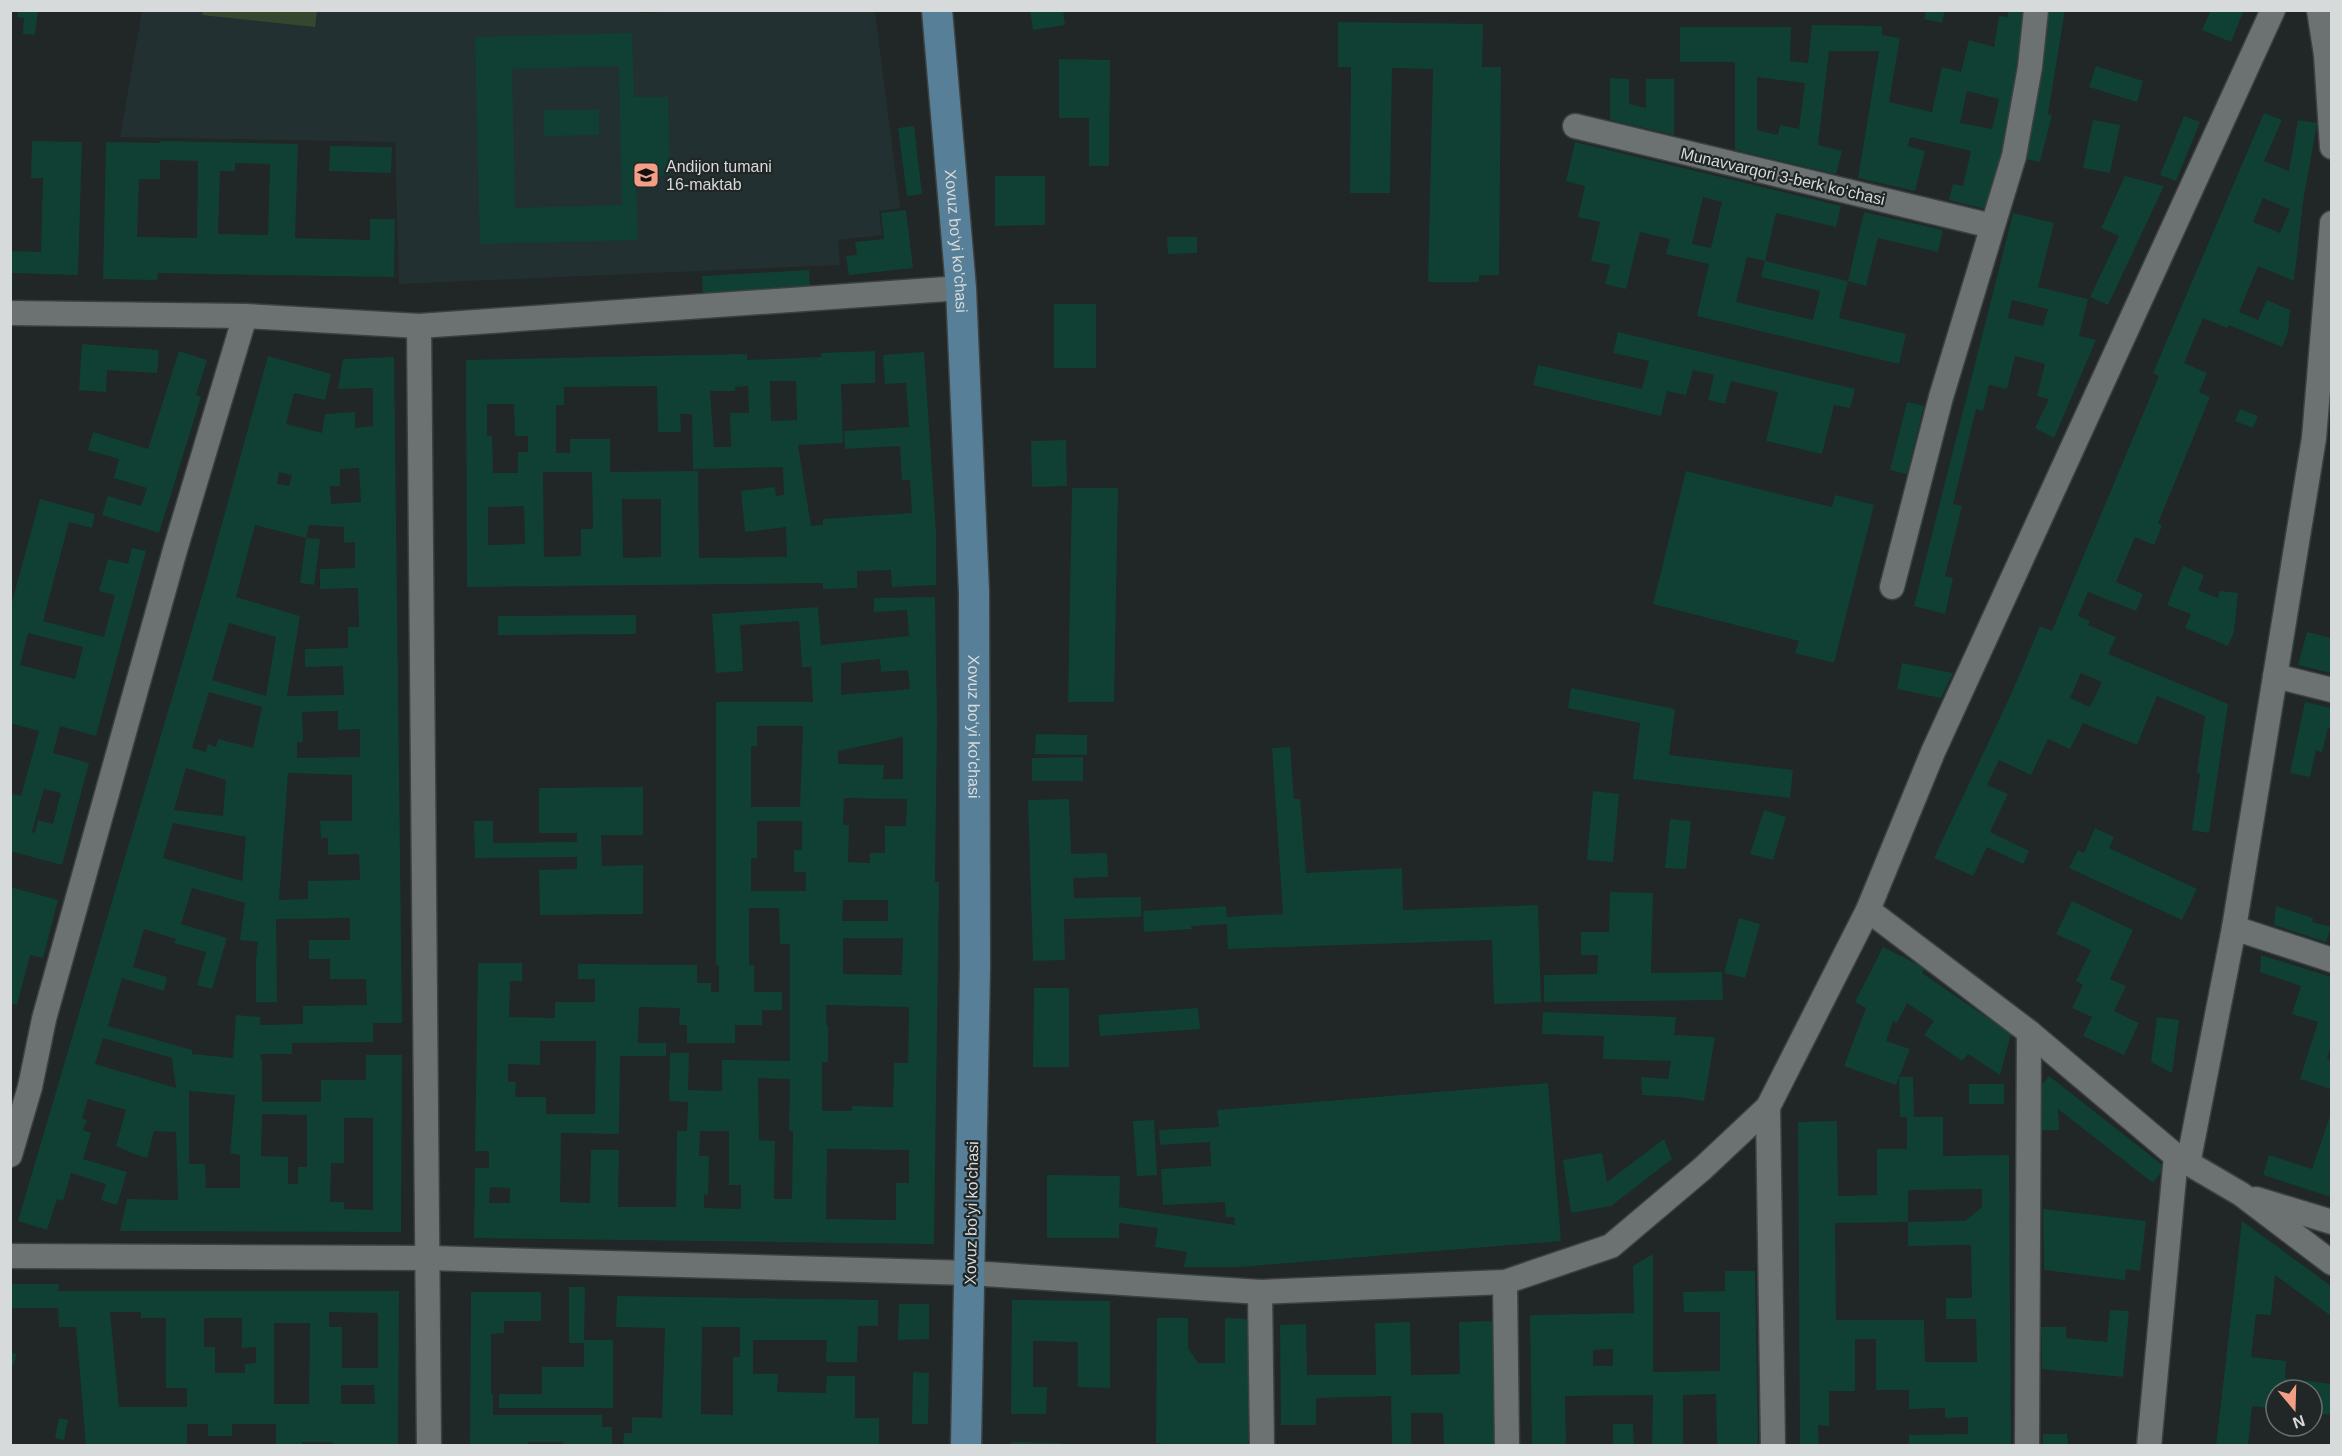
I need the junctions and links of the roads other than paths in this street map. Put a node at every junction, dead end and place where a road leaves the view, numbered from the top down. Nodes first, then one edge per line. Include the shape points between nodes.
1 (937, 10) edge
2 (2036, 10) edge
3 (2273, 10) edge
4 (2319, 10) edge
5 (1575, 126) dead end
6 (2331, 147) edge
7 (2331, 223) edge
8 (1992, 226) junction
9 (961, 288) junction
10 (10, 313) edge
11 (245, 316) junction
12 (419, 326) junction
13 (2323, 440) edge
14 (1892, 587) dead end
15 (2275, 676) junction
16 (2331, 690) edge
17 (1868, 910) junction
18 (2234, 928) junction
19 (2331, 960) edge
20 (2029, 1032) junction
21 (1768, 1107) junction
22 (10, 1155) edge
23 (2182, 1160) junction
24 (2241, 1194) junction
25 (2331, 1222) edge
26 (10, 1256) edge
27 (428, 1258) junction
28 (2331, 1263) edge
29 (970, 1273) junction
30 (1505, 1282) junction
31 (1260, 1292) junction
32 (429, 1446) edge
33 (966, 1446) edge
34 (1262, 1446) edge
35 (1507, 1446) edge
36 (1773, 1446) edge
37 (2027, 1446) edge
38 (2149, 1446) edge

1 - 9 main road, Xovuz bo‘yi ko'chasi
2 - 8 street via 2014,156
3 - 17 street via 1933,752
4 - 6 street via 2326,55
5 - 8 street, Munavvarqori 3-berk koʻchasi
7 - 13 street
8 - 14 street via 1941,397
9 - 12 street
9 - 29 main road, Xovuz bo‘yi ko'chasi via 974,592 975,967
10 - 11 street
11 - 12 street
11 - 22 street via 175,550
12 - 27 street
13 - 15 street
15 - 16 street
15 - 18 street
17 - 20 street
17 - 21 street
18 - 19 street
18 - 23 street
20 - 23 street
20 - 37 street
21 - 30 street via 1611,1246
21 - 36 street
23 - 24 street
23 - 38 street
24 - 25 street
24 - 28 street
26 - 27 street
27 - 29 street
27 - 32 street
29 - 31 street
29 - 33 main road, Xovuz bo‘yi ko'chasi
30 - 31 street
30 - 35 street
31 - 34 street

